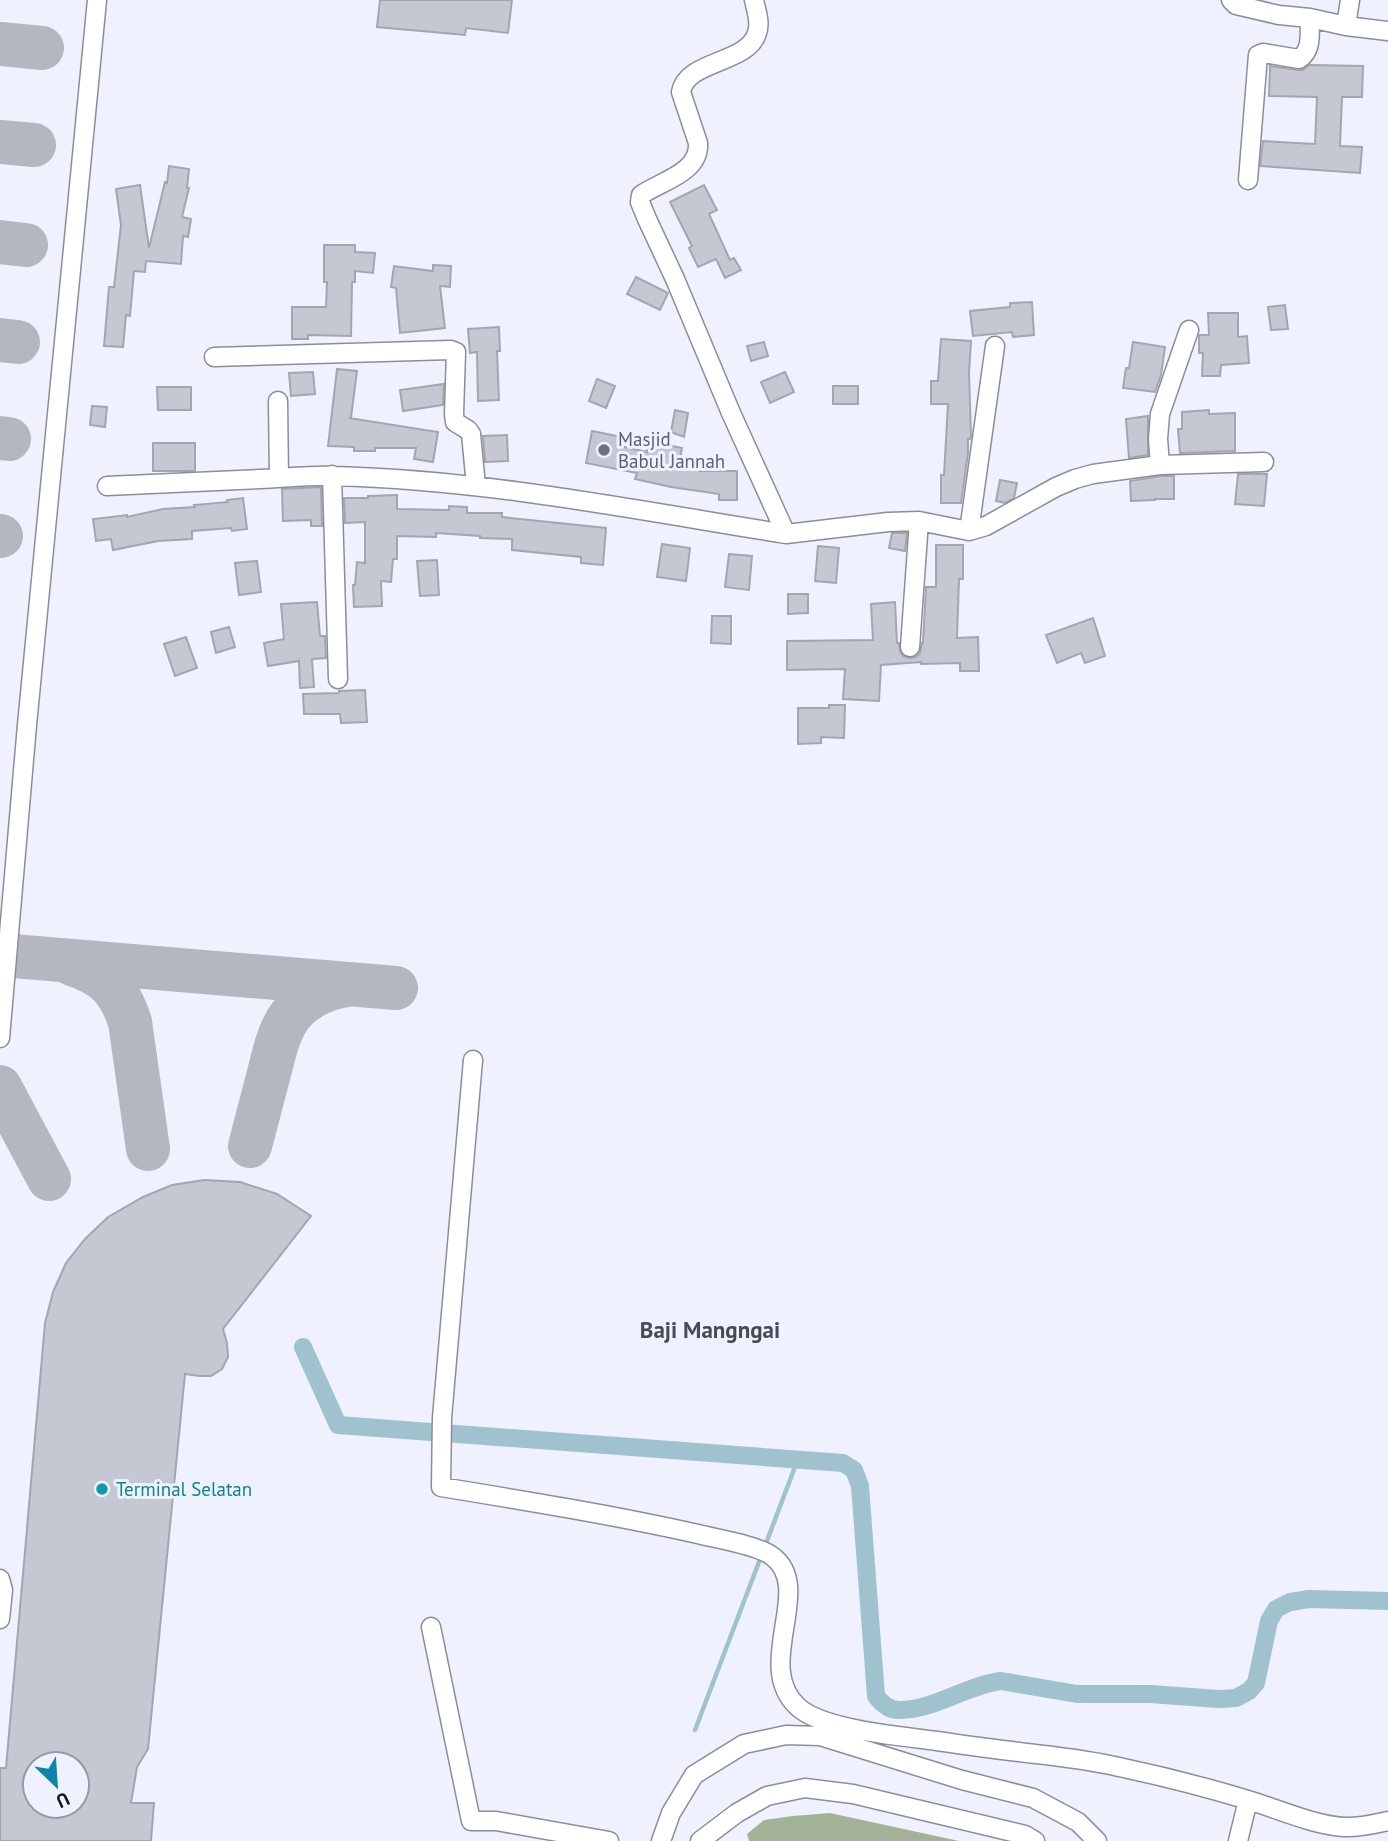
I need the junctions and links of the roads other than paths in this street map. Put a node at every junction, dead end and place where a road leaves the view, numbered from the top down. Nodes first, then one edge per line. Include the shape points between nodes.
1 (97, 0) edge
2 (754, 0) edge
3 (1231, 0) edge
4 (1350, 0) edge
5 (1310, 18) junction
6 (1346, 26) junction
7 (1388, 31) edge
8 (1248, 180) dead end
9 (1189, 330) dead end
10 (995, 346) dead end
11 (214, 356) dead end
12 (278, 401) dead end
13 (1264, 462) dead end
14 (1160, 464) junction
15 (332, 475) junction
16 (279, 478) junction
17 (107, 486) dead end
18 (476, 486) junction
19 (919, 522) junction
20 (969, 531) junction
21 (786, 534) junction
22 (910, 648) dead end
23 (338, 679) dead end
24 (0, 1038) edge
25 (473, 1060) dead end
26 (0, 1579) edge
27 (0, 1619) edge
28 (431, 1627) dead end
29 (1248, 1800) junction
30 (1388, 1821) edge
31 (608, 1841) edge
32 (660, 1841) edge
33 (700, 1841) edge
34 (1035, 1841) edge
35 (1097, 1841) edge
36 (1238, 1841) edge

1 - 24 street
2 - 21 street via 759,30 754,40 682,84 698,143 696,157 684,171 641,195 640,202
3 - 5 street via 1279,15
4 - 6 street
5 - 6 street
5 - 8 street via 1305,55 1299,59 1258,55
6 - 7 street
9 - 14 street via 1160,414
10 - 20 street
11 - 18 street via 456,352 455,422 471,434
12 - 16 street
13 - 14 street
14 - 20 street via 1075,479
15 - 16 street
15 - 18 street
15 - 23 street
16 - 17 street
18 - 21 street
19 - 20 street
19 - 21 street
19 - 22 street
25 - 29 street via 442,1418 441,1487 626,1518 772,1555 787,1575 790,1590 780,1672 795,1704 825,1722 1116,1766
26 - 27 street
28 - 31 street via 471,1822 496,1821
29 - 30 street via 1327,1825
29 - 36 street
32 - 35 street via 694,1776 744,1744 786,1735 820,1736 1033,1798 1078,1822
33 - 34 street via 766,1796 805,1788 853,1794

